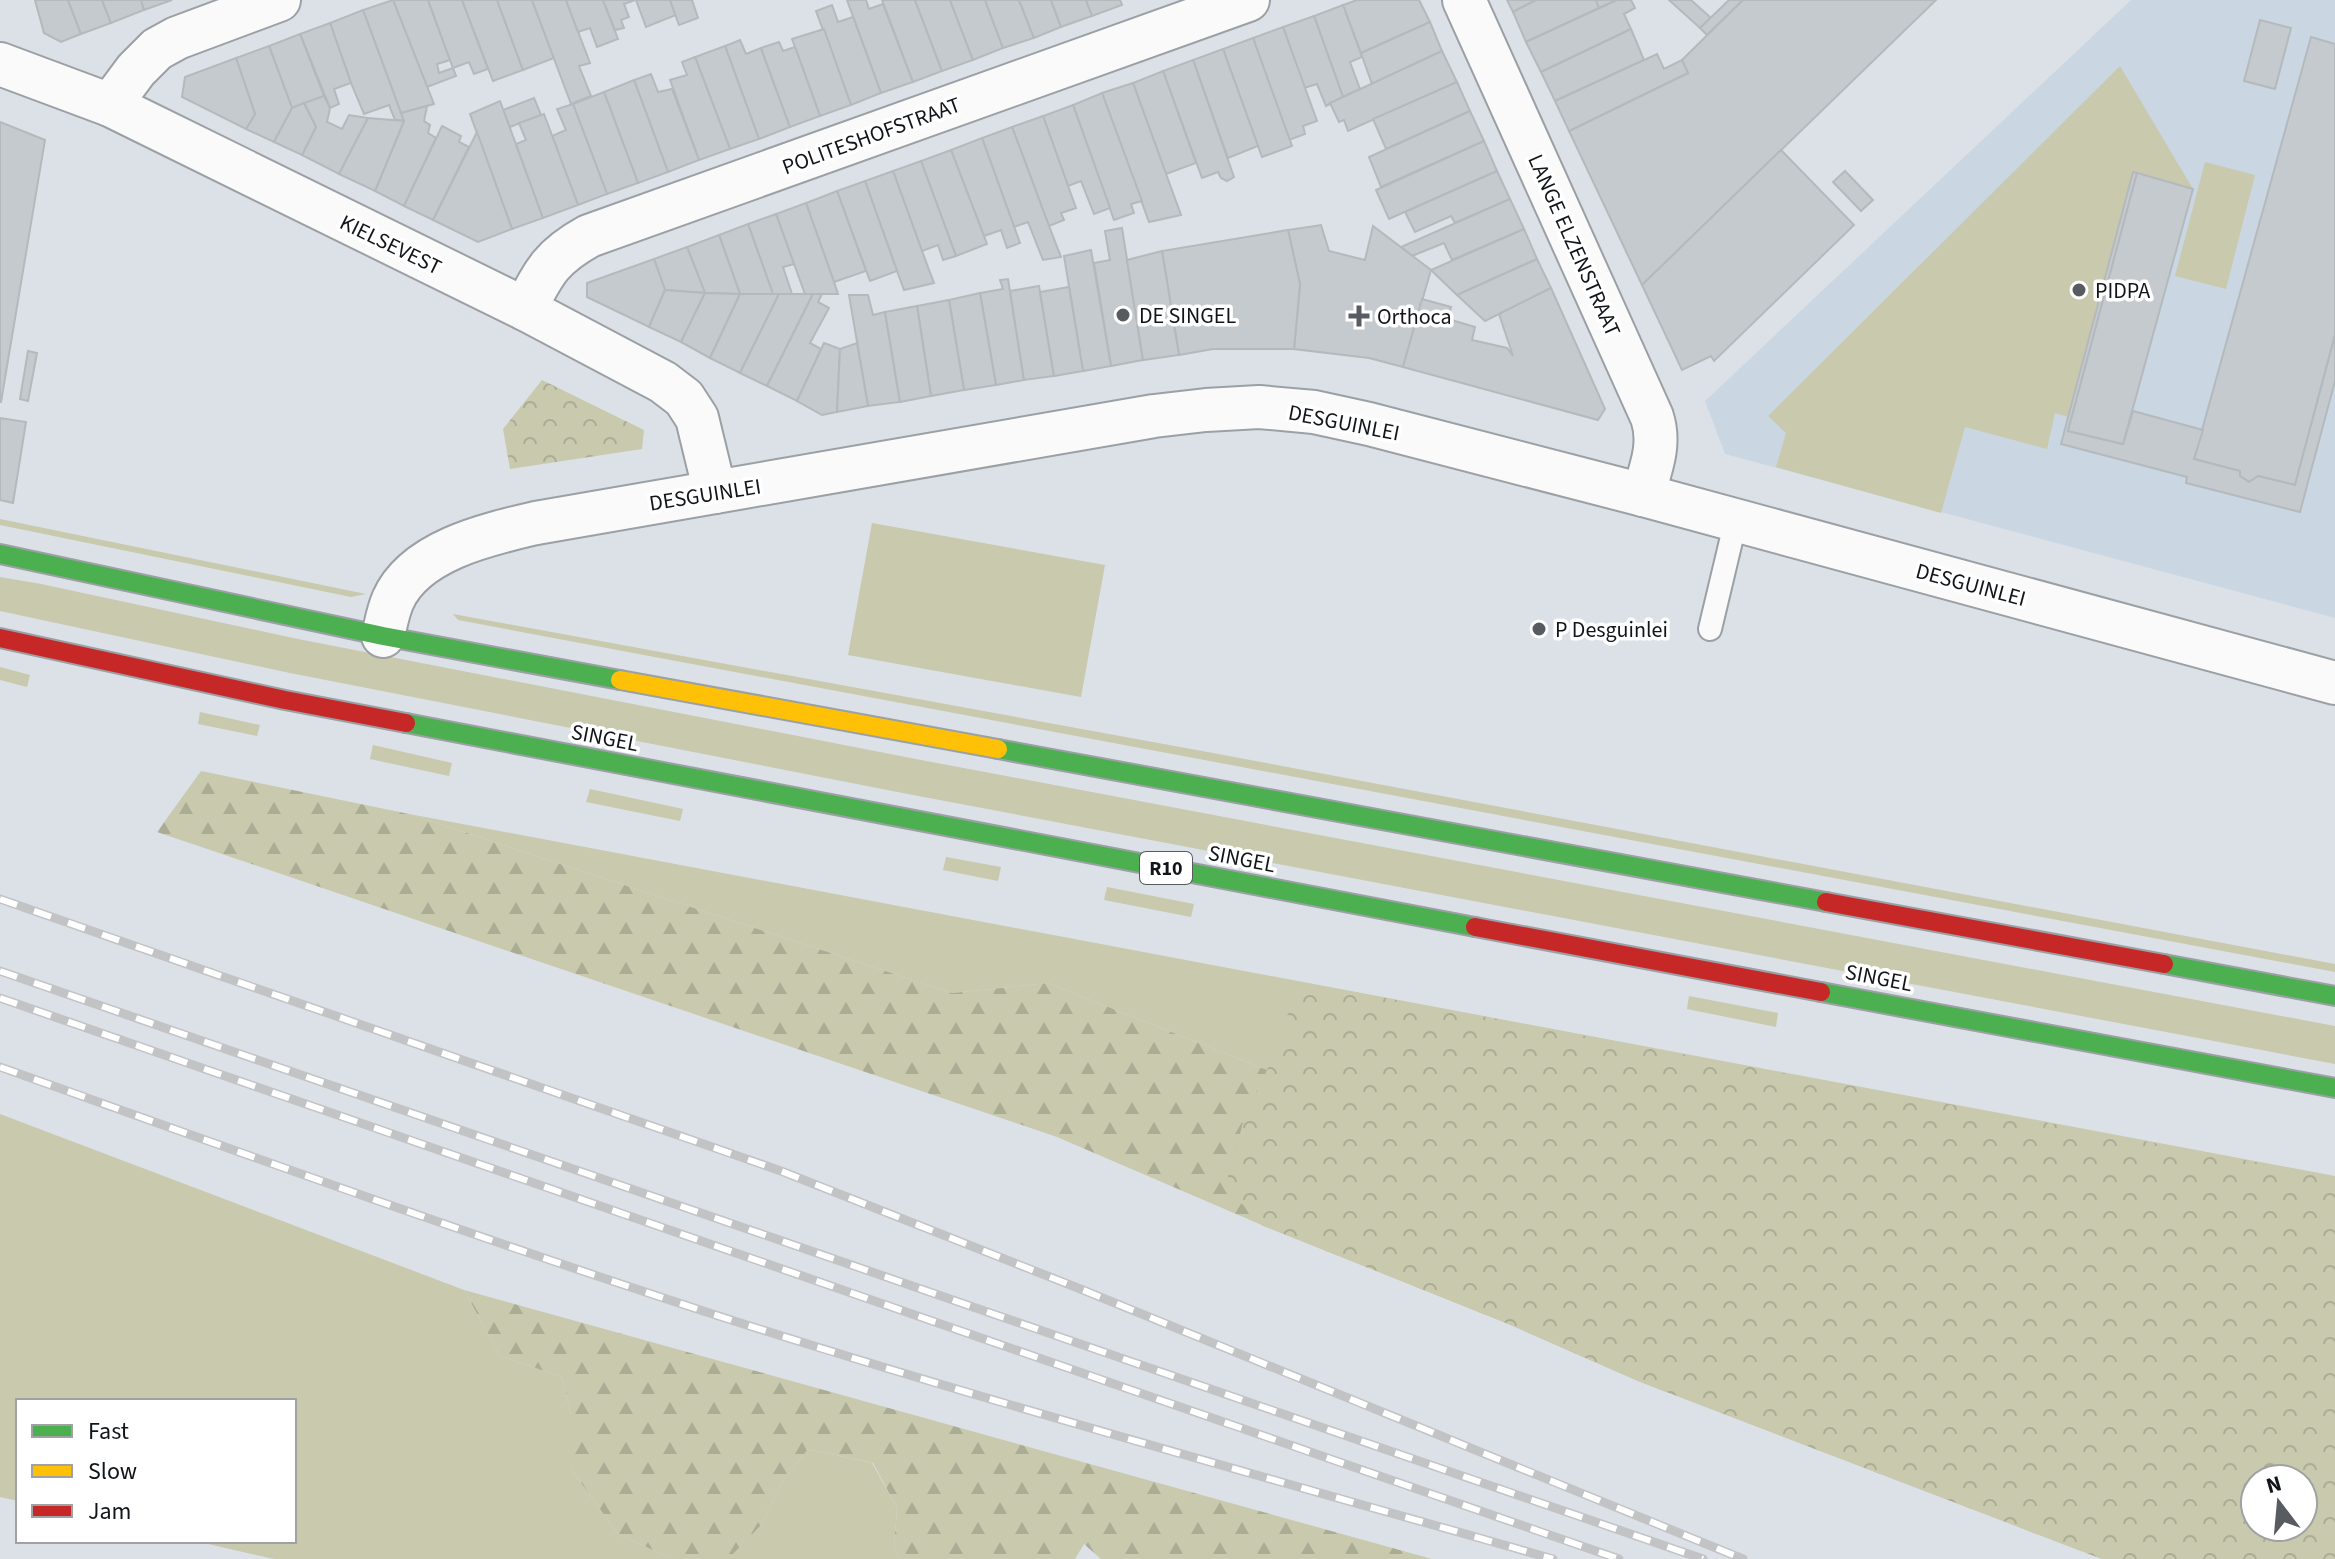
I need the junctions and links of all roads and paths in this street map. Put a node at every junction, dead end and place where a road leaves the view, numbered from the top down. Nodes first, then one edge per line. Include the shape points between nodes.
1 (279, 0) edge
2 (1248, 0) edge
3 (1464, 0) edge
4 (0, 64) edge
5 (110, 105) junction
6 (525, 309) junction
7 (715, 492) junction
8 (1643, 495) junction
9 (1736, 520) junction
10 (0, 554) edge
11 (1710, 629) dead end
12 (383, 636) junction
13 (0, 638) edge
14 (2335, 683) edge
15 (2335, 996) edge
16 (2335, 1088) edge

1 - 5 street via 157,49
2 - 6 street, POLITESHOFSTRAAT via 589,236 565,249 545,271
3 - 8 street, LANGE ELZENSTRAAT via 1652,417 1657,447
4 - 5 street, KIELSEVEST
5 - 6 street, KIELSEVEST
6 - 7 street, KIELSEVEST via 684,398 697,418
7 - 8 street, DESGUINLEI via 1154,416 1259,407 1341,418
7 - 12 street, DESGUINLEI via 473,537 440,553 400,589
8 - 9 street, DESGUINLEI
9 - 11 lane
9 - 14 street, DESGUINLEI
10 - 12 main road
12 - 15 main road
13 - 16 main road, SINGEL / R10 via 285,700 786,797

